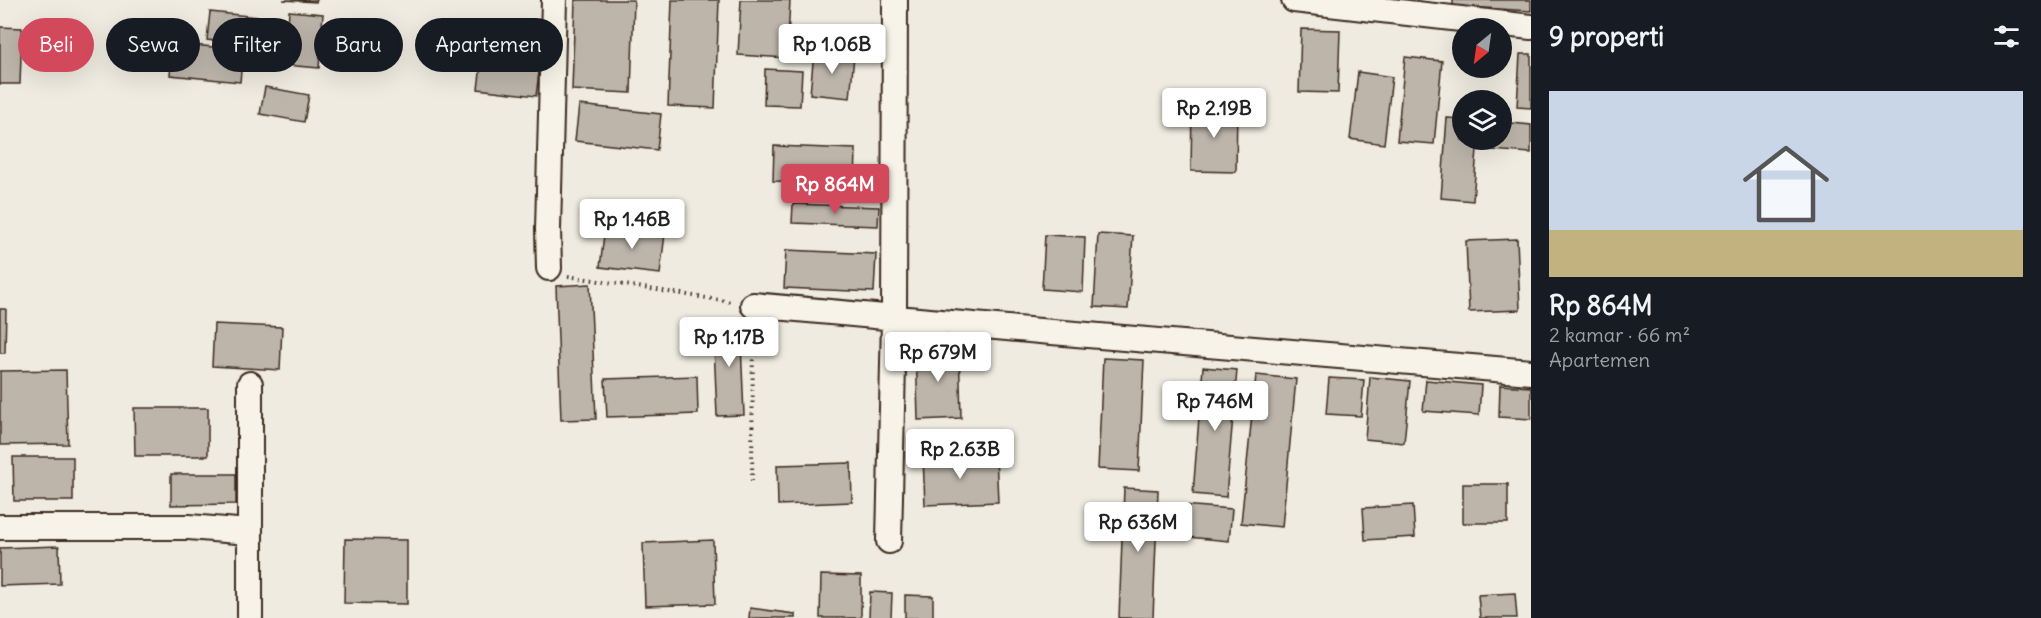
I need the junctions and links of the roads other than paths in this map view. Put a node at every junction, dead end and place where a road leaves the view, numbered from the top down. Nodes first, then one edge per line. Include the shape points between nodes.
1 (554, 0) edge
2 (895, 0) edge
3 (1294, 0) edge
4 (1531, 27) edge
5 (549, 268) road end
6 (753, 305) road end
7 (894, 318) junction
8 (1531, 372) edge
9 (250, 384) dead end
10 (0, 527) edge
11 (249, 532) junction
12 (889, 541) dead end
13 (250, 618) edge

1 - 5 street
2 - 7 street
3 - 4 street
6 - 7 street
7 - 8 street
7 - 12 street
9 - 11 street
10 - 11 street via 189,526
11 - 13 street

